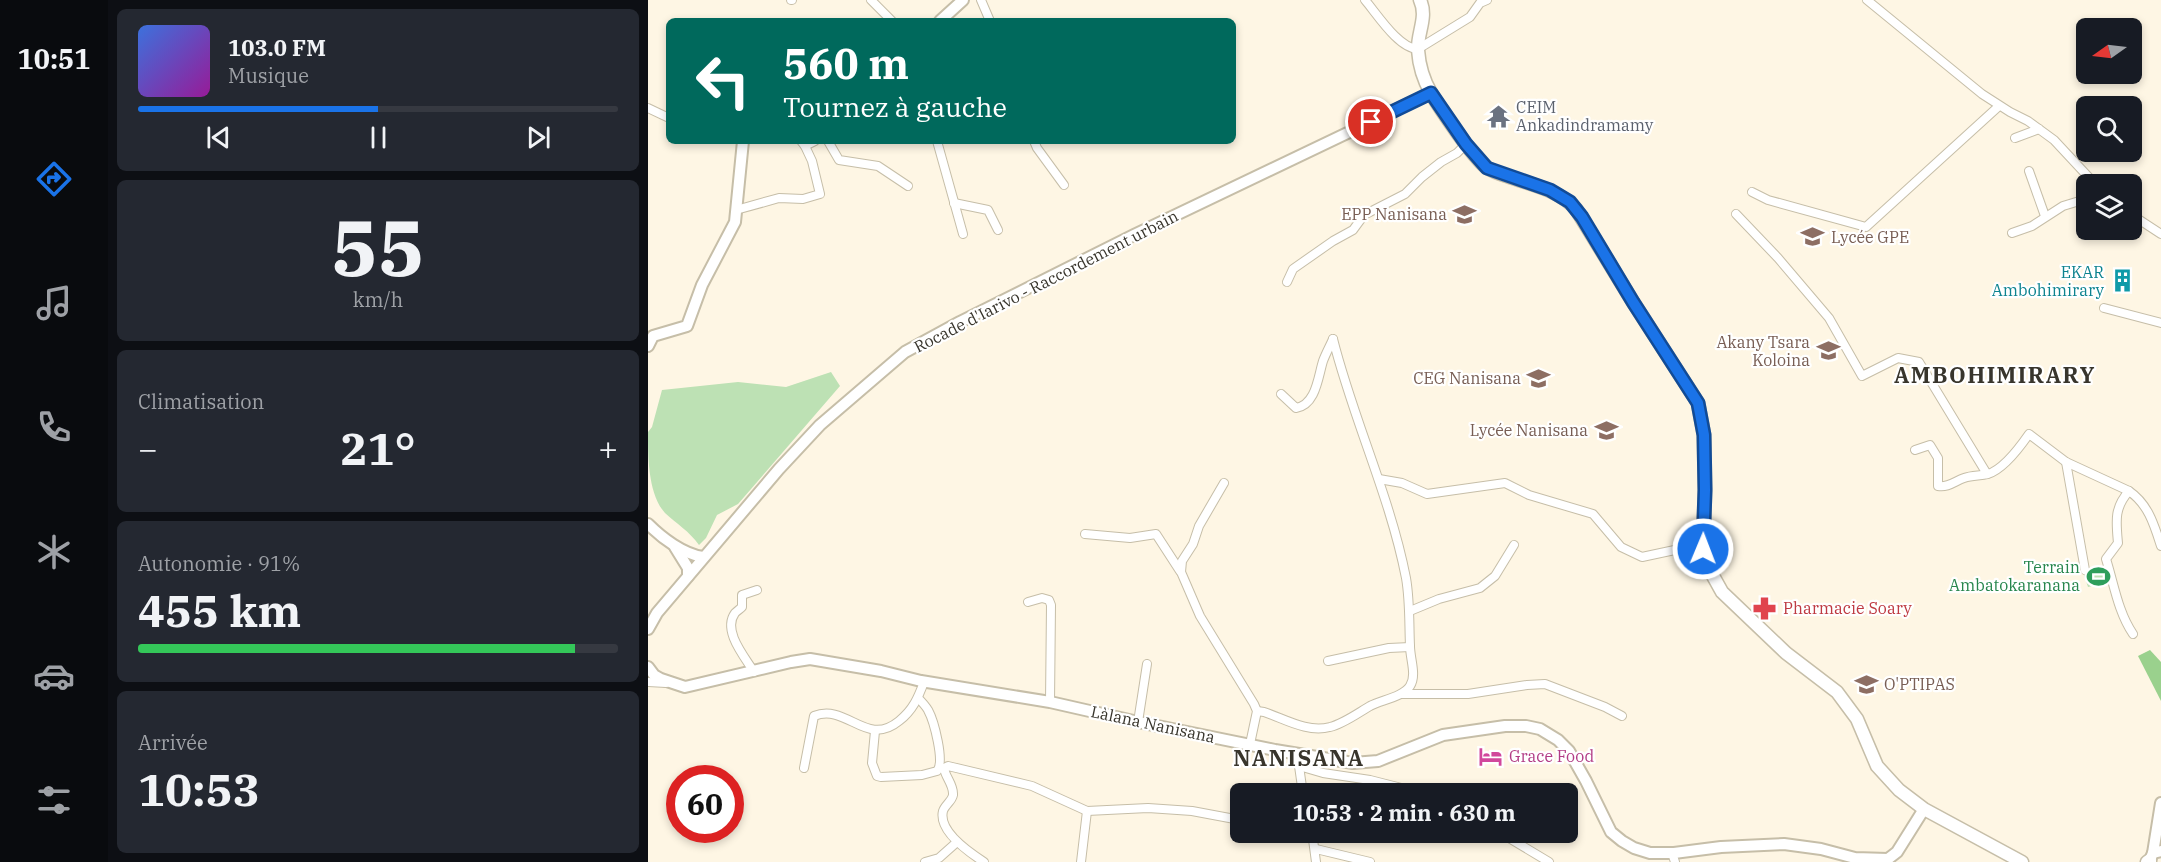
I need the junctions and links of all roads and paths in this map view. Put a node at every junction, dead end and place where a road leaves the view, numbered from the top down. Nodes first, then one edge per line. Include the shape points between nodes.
1 (871, 0) edge
2 (963, 0) edge
3 (981, 0) edge
4 (1365, 0) edge
5 (1420, 0) edge
6 (1487, 0) edge
7 (1867, 0) edge
8 (889, 18) edge
9 (943, 18) edge
10 (989, 18) edge
11 (1418, 49) junction
12 (1431, 93) junction
13 (1999, 106) junction
14 (648, 108) edge
15 (666, 117) edge
16 (2039, 129) junction
17 (2015, 138) dead end
18 (742, 144) edge
19 (804, 144) edge
20 (830, 144) edge
21 (938, 144) edge
22 (1035, 144) edge
23 (1466, 144) junction
24 (2029, 171) dead end
25 (2086, 174) edge
26 (1064, 185) dead end
27 (908, 186) dead end
28 (1752, 192) dead end
29 (2076, 202) edge
30 (954, 203) junction
31 (736, 210) junction
32 (1736, 214) dead end
33 (2045, 216) junction
34 (2142, 222) edge
35 (998, 230) dead end
36 (2013, 233) dead end
37 (963, 234) dead end
38 (2161, 234) edge
39 (1287, 282) dead end
40 (2104, 308) dead end
41 (2161, 323) edge
42 (648, 346) edge
43 (1281, 394) dead end
44 (1915, 450) dead end
45 (2066, 462) junction
46 (1987, 474) junction
47 (1379, 479) junction
48 (1224, 483) dead end
49 (2129, 491) junction
50 (648, 524) edge
51 (1085, 534) dead end
52 (671, 542) junction
53 (1514, 545) dead end
54 (2161, 546) edge
55 (1703, 549) junction
56 (703, 557) junction
57 (2085, 570) dead end
58 (1181, 572) junction
59 (688, 576) junction
60 (757, 590) dead end
61 (1028, 602) dead end
62 (1410, 611) junction
63 (651, 619) edge
64 (648, 629) edge
65 (2133, 634) dead end
66 (1410, 647) junction
67 (1328, 661) dead end
68 (1147, 664) dead end
69 (754, 672) junction
70 (650, 674) edge
71 (924, 682) junction
72 (1402, 694) junction
73 (918, 698) junction
74 (1050, 702) junction
75 (1257, 711) junction
76 (1622, 716) dead end
77 (1137, 722) junction
78 (875, 731) junction
79 (1250, 744) junction
80 (1293, 753) junction
81 (1299, 766) junction
82 (804, 768) dead end
83 (1301, 783) edge
84 (1382, 783) edge
85 (2161, 803) edge
86 (1924, 809) junction
87 (1087, 811) junction
88 (1230, 818) edge
89 (957, 842) junction
90 (1315, 843) edge
91 (1517, 843) edge
92 (1316, 849) junction
93 (1673, 857) edge
94 (2151, 859) edge
95 (925, 862) edge
96 (984, 862) edge
97 (1081, 862) edge
98 (1316, 862) edge
99 (1370, 862) edge
100 (1549, 862) edge
101 (2022, 862) edge

1 - 8 street
2 - 9 street
3 - 10 street
4 - 11 street via 1403,44
5 - 11 main road via 1423,22
6 - 11 street via 1470,17
7 - 13 street
11 - 12 main road
12 - 23 main road
12 - 56 street, Rocade d'Iarivo - Raccordement urbain via 1134,235 905,352 820,425
13 - 16 street
13 - 28 street via 1866,227
14 - 15 street
16 - 17 street
16 - 25 street
18 - 31 street
19 - 31 street via 812,160 820,194 803,200 779,198
20 - 27 street via 839,160 878,165
21 - 30 street
22 - 26 street
23 - 39 street via 1405,194 1364,215 1353,230 1293,269
23 - 55 main road via 1487,168 1550,190 1570,202 1698,403 1704,435
24 - 33 street
29 - 33 street
30 - 35 street via 988,210
30 - 37 street
31 - 42 street via 735,222 702,285 687,326 653,336
32 - 46 street via 1829,318 1862,376 1898,358 1919,362
33 - 36 street
34 - 38 street
40 - 41 street
43 - 47 street via 1296,408 1311,398 1333,339 1342,377
44 - 46 street via 1930,445 1938,458 1938,486
45 - 46 street via 2029,434 2004,463
45 - 49 street
45 - 57 street
47 - 55 street via 1402,483 1427,494 1505,483 1529,495 1593,514 1621,547 1642,557 1684,548
47 - 62 street via 1399,548
48 - 58 street via 1182,561
49 - 54 street via 2145,505
49 - 65 street via 2120,501 2116,518 2118,543 2106,559 2122,614
50 - 52 street
51 - 58 street via 1130,538 1156,534
52 - 56 street
52 - 59 street via 684,558
53 - 62 street via 1495,576 1480,588
55 - 86 main road via 1722,592 1786,653 1837,692 1857,719 1878,766 1899,790
56 - 59 street, Rocade d'Iarivo - Raccordement urbain
58 - 75 street via 1200,616
59 - 63 street, Rocade d'Iarivo - Raccordement urbain
60 - 69 street via 742,595 742,607 735,611 730,623 735,641
61 - 74 street via 1042,598 1051,605
62 - 66 street
63 - 64 street, Rocade d'Iarivo - Raccordement urbain
66 - 67 street
66 - 72 street via 1413,675
68 - 77 street
69 - 70 street, Làlana Nanisana via 685,687
69 - 71 street, Làlana Nanisana via 810,659
71 - 73 street
71 - 74 street, Làlana Nanisana
72 - 75 street via 1383,699 1331,727 1313,729
72 - 76 street via 1468,694 1545,684
73 - 78 street via 901,720 889,729
73 - 78 street via 932,719 940,762 937,771 877,776 872,763
74 - 77 street, Làlana Nanisana
75 - 79 street
77 - 79 street, Làlana Nanisana
78 - 82 street via 843,716 816,714
79 - 80 street, Làlana Nanisana
80 - 81 street
80 - 93 street, Làlana Nanisana via 1353,763 1378,761 1443,735 1504,726 1540,729 1569,751 1611,832 1634,848
81 - 83 street
81 - 84 street
85 - 94 street
86 - 93 street, Làlana Nanisana via 1897,852 1888,859 1855,858 1784,844
86 - 101 main road
87 - 88 street via 1148,808
87 - 89 street via 1032,786 948,766 944,771 953,796 943,818
87 - 97 street
89 - 95 street via 939,858
89 - 96 street
90 - 92 street
91 - 100 street
92 - 98 street
92 - 99 street

